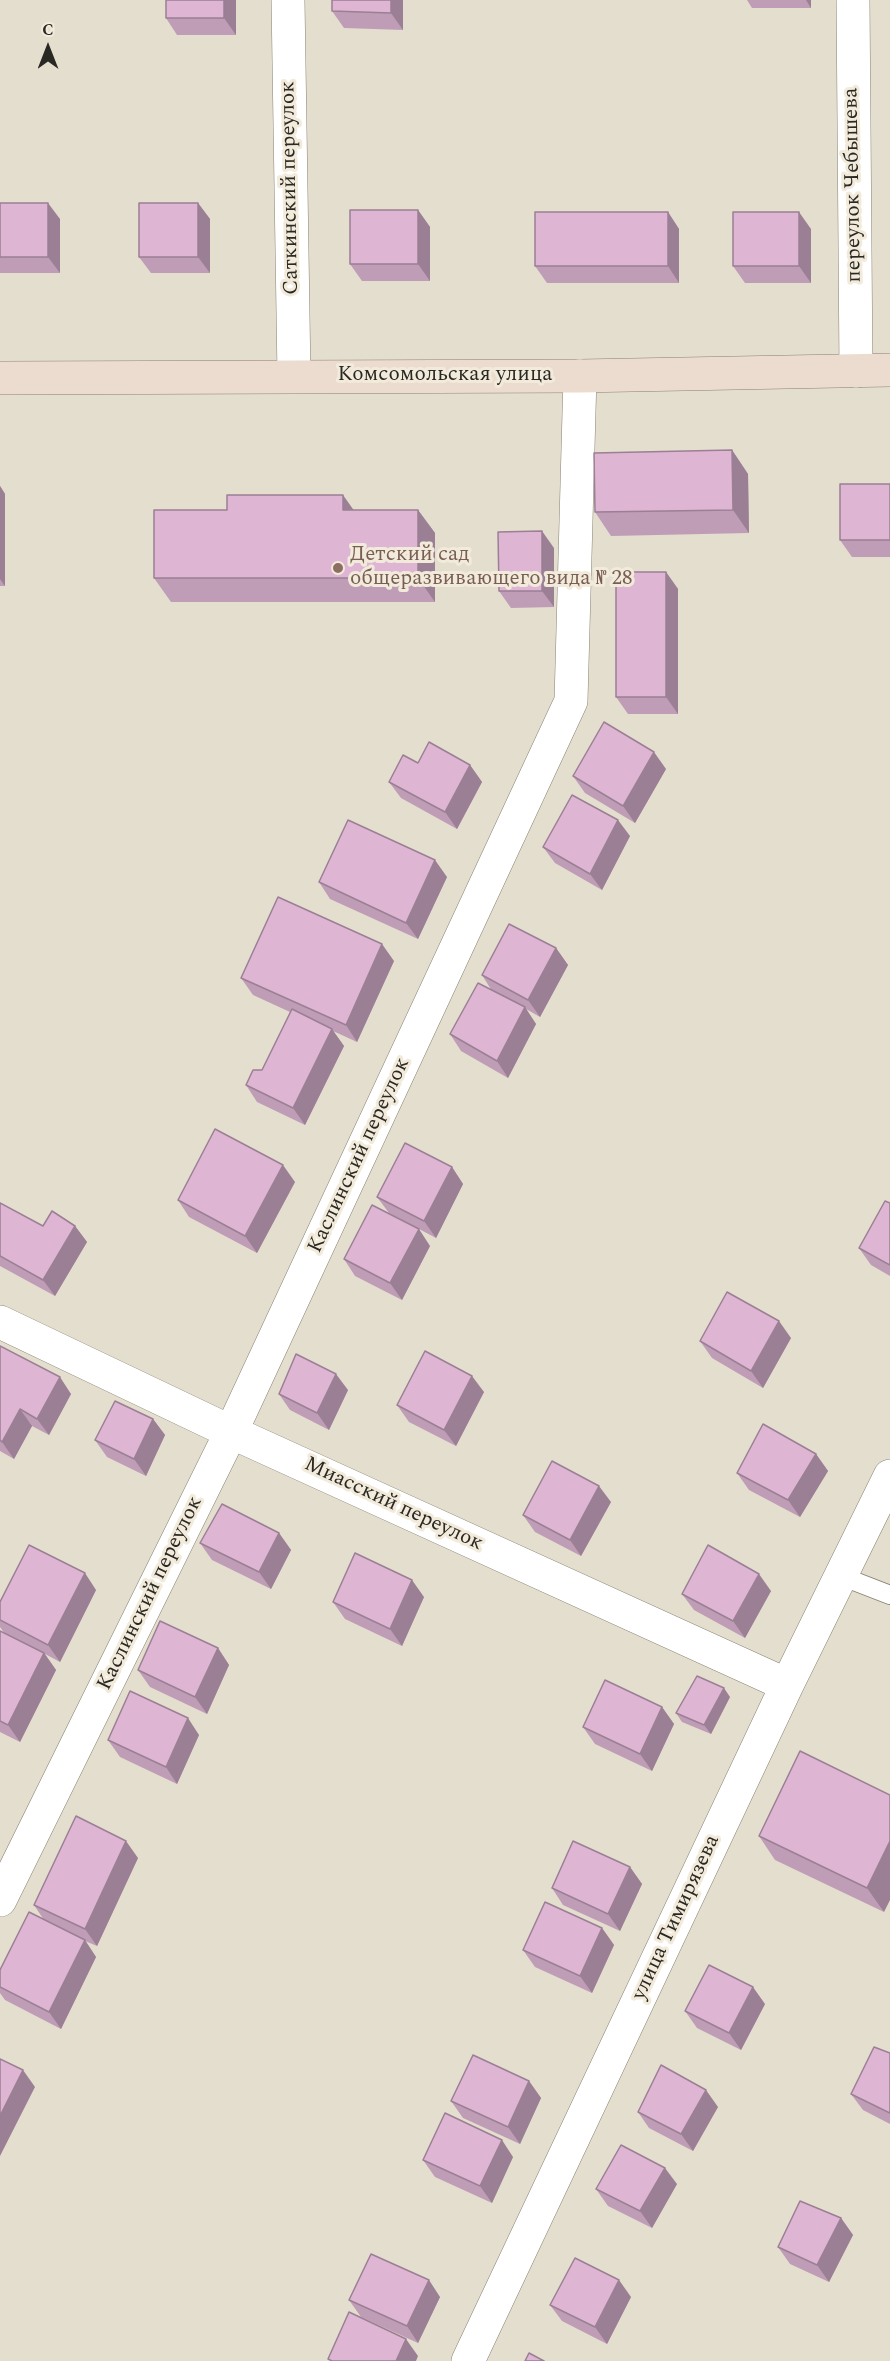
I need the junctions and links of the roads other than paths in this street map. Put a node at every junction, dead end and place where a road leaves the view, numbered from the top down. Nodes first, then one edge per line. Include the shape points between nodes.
1 (288, 0) edge
2 (853, 0) edge
3 (890, 370) edge
4 (856, 371) junction
5 (294, 376) junction
6 (580, 376) junction
7 (0, 378) edge
8 (0, 1322) edge
9 (231, 1432) junction
10 (890, 1476) edge
11 (841, 1576) junction
12 (890, 1595) edge
13 (787, 1685) junction
14 (0, 1900) edge
15 (468, 2361) edge

1 - 5 street, Саткинский переулок
2 - 4 street, переулок Чебышева
3 - 4 street, Комсомольская улица
4 - 6 street, Комсомольская улица
5 - 6 street, Комсомольская улица
5 - 7 street, Комсомольская улица
6 - 9 street, Каслинский переулок via 571,701
8 - 9 street, Миасский переулок
9 - 13 street, Миасский переулок
9 - 14 street, Каслинский переулок
10 - 11 street, улица Тимирязева
11 - 12 lane
11 - 13 street, улица Тимирязева
13 - 15 street, улица Тимирязева

